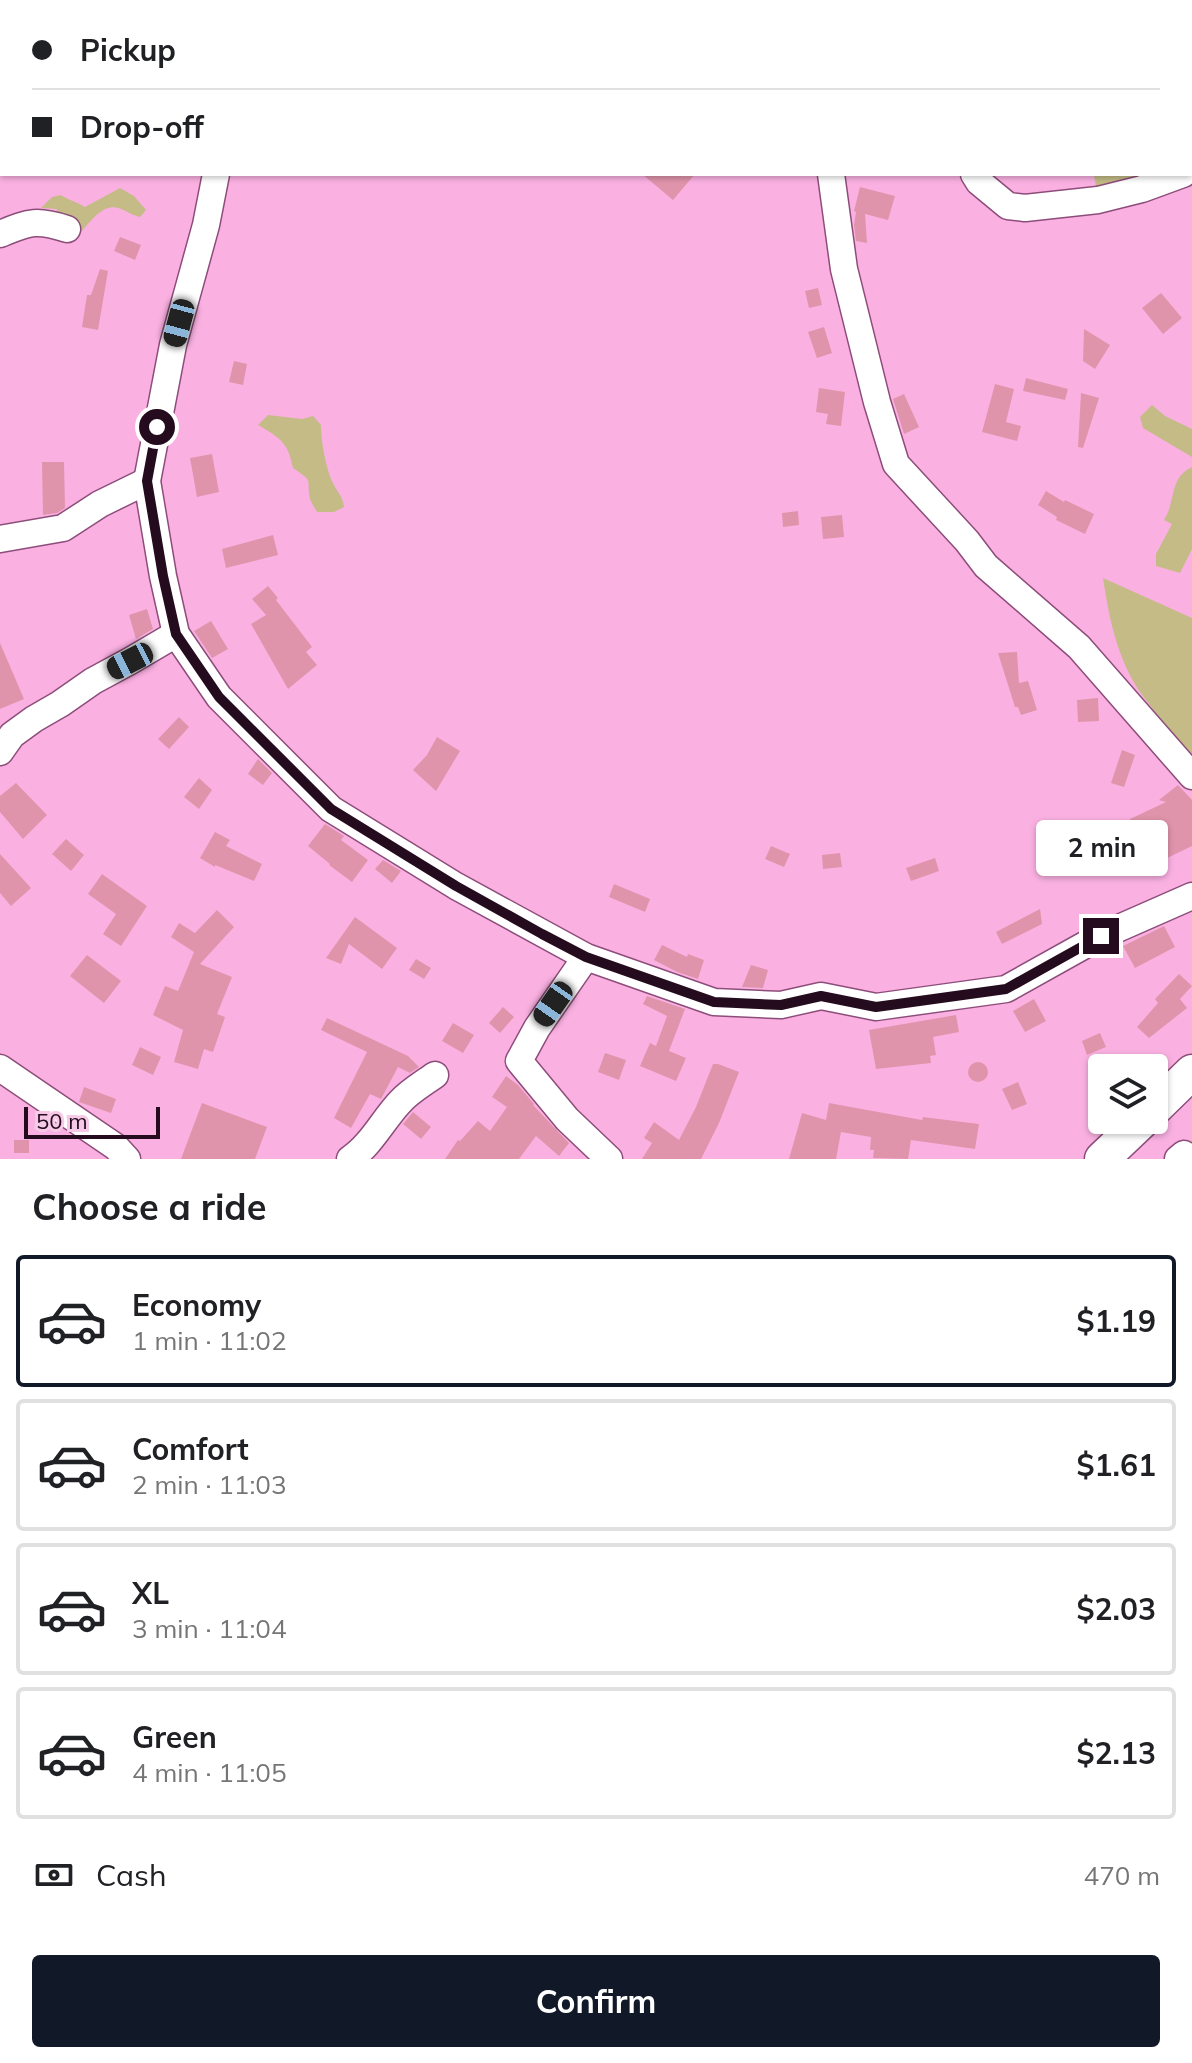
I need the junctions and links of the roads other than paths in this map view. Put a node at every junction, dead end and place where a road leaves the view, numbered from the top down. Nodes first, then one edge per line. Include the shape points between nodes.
1 (216, 176) edge
2 (831, 176) edge
3 (975, 176) edge
4 (1178, 176) edge
5 (67, 229) dead end
6 (0, 234) edge
7 (147, 481) junction
8 (0, 539) edge
9 (176, 634) junction
10 (0, 752) edge
11 (1192, 776) edge
12 (1192, 896) edge
13 (586, 957) junction
14 (0, 1068) edge
15 (1192, 1072) edge
16 (435, 1075) dead end
17 (1168, 1095) edge
18 (1128, 1134) edge
19 (127, 1159) edge
20 (350, 1159) edge
21 (609, 1159) edge
22 (1102, 1159) edge

1 - 7 street via 173,345
2 - 11 street via 844,269 896,464 986,566 1079,647
3 - 4 street via 1008,206 1025,208 1098,200
5 - 6 street via 43,221
7 - 8 street via 63,528
7 - 9 street
9 - 10 street via 34,719
9 - 13 street via 219,697 331,809
12 - 13 street via 1101,936 1006,989 876,1007 821,996 781,1005 714,1002
13 - 21 street via 519,1061
14 - 19 street
15 - 17 main road
16 - 20 street via 401,1101
18 - 22 main road

